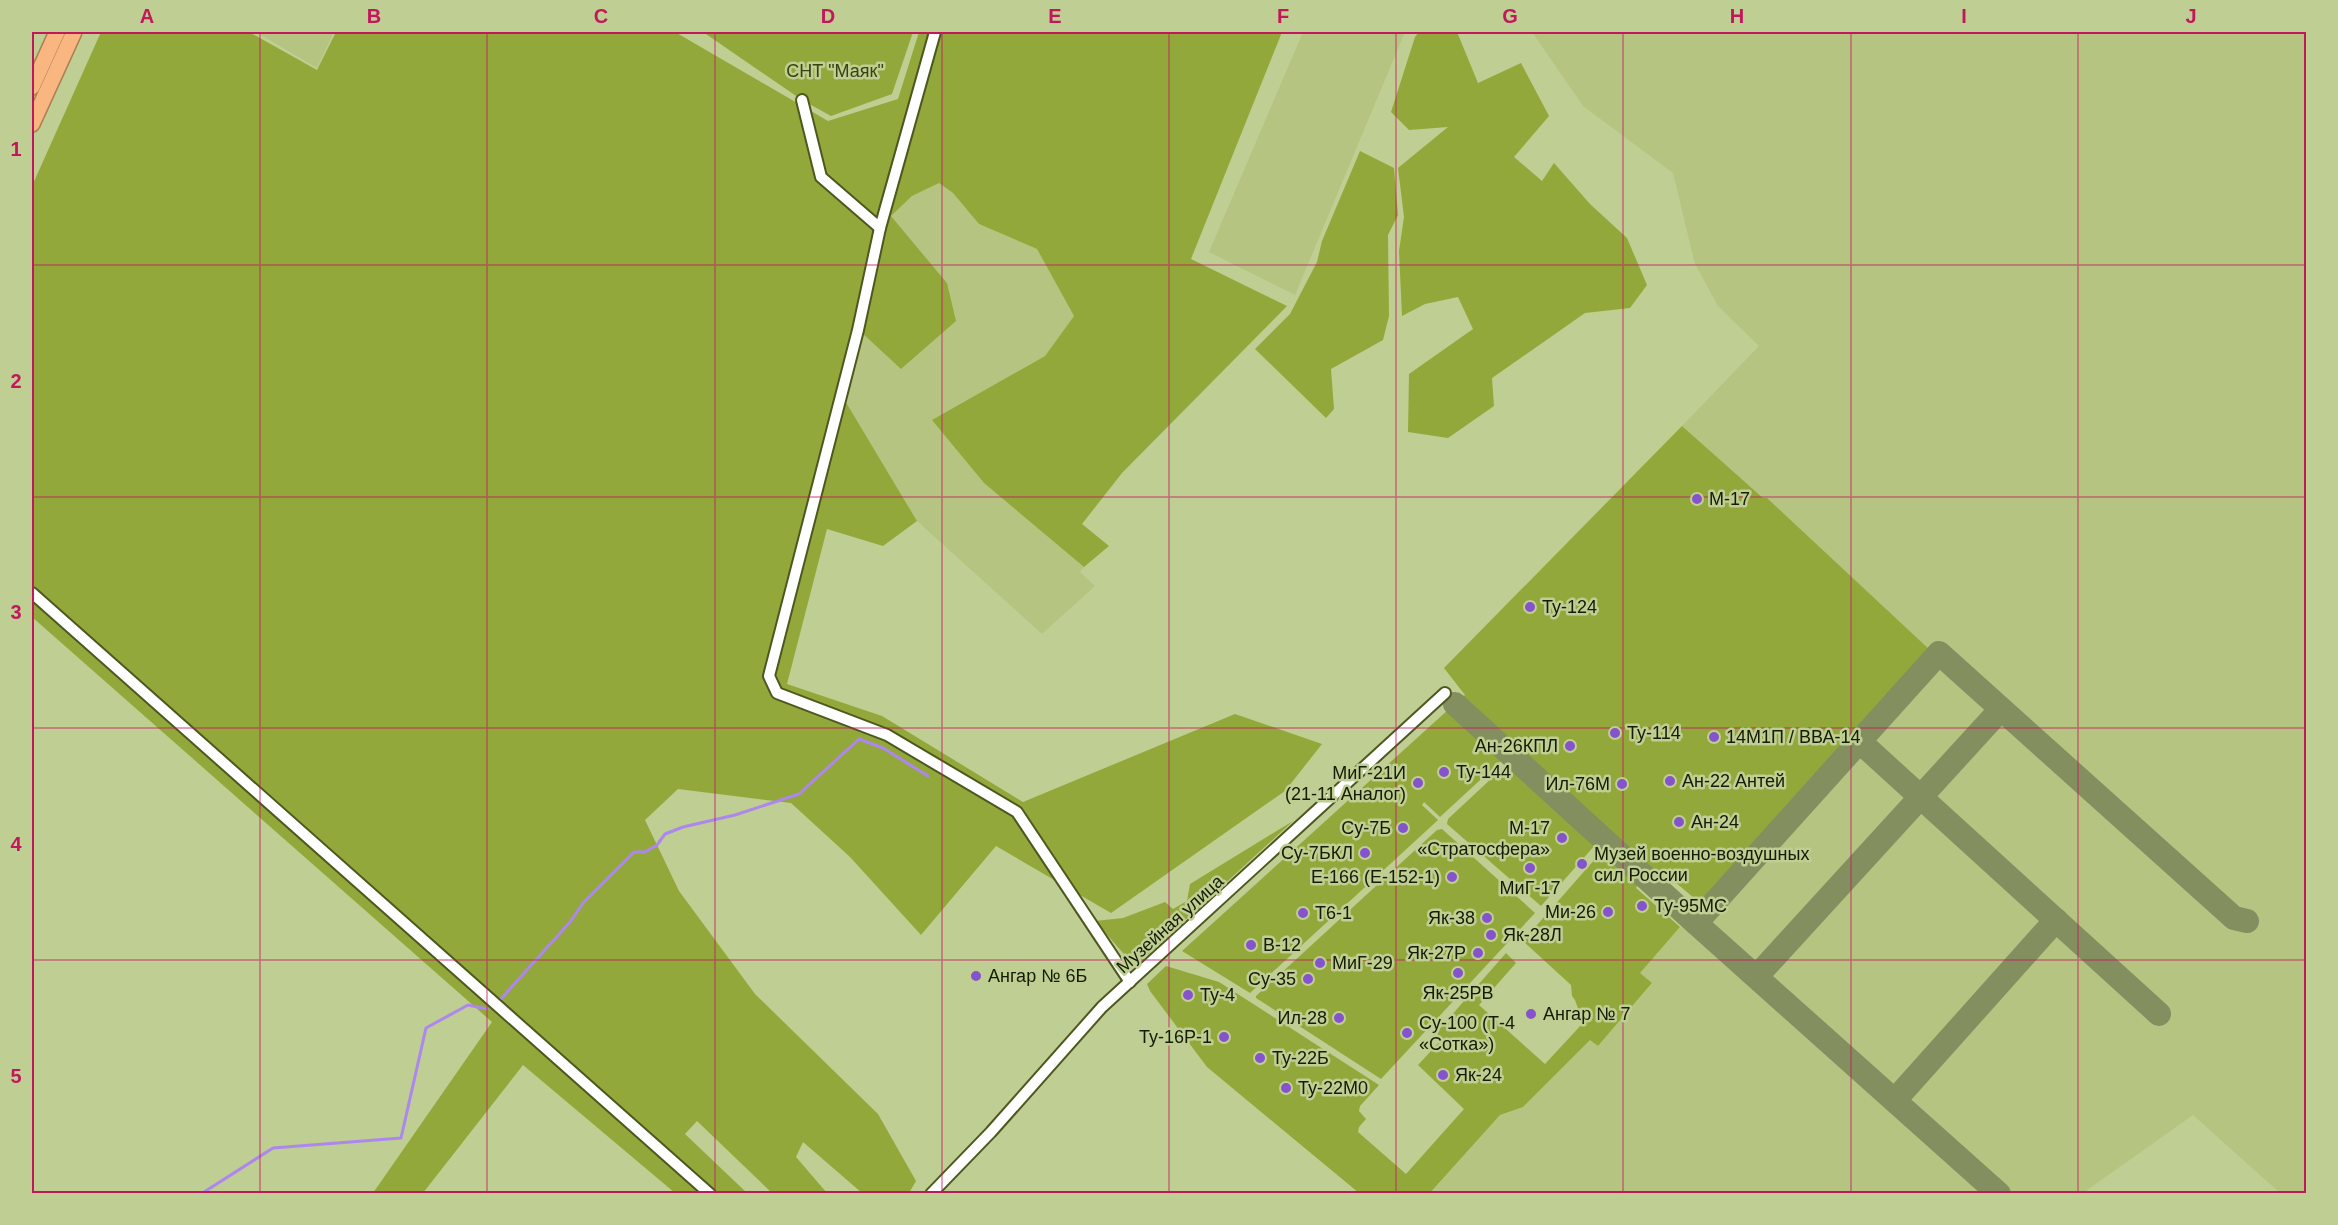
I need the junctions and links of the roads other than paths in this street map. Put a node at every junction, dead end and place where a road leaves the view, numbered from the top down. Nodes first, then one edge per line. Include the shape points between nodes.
1 (57, 32) edge
2 (74, 32) edge
3 (935, 32) edge
4 (32, 87) edge
5 (802, 100) dead end
6 (32, 124) edge
7 (880, 228) junction
8 (32, 592) edge
9 (1445, 693) dead end
10 (1130, 981) junction
11 (710, 1194) edge
12 (931, 1194) edge

1 - 4 highway
2 - 6 highway
3 - 7 street
5 - 7 street via 821,177
7 - 10 street via 858,330 769,676 777,693 887,735 1017,812
8 - 11 street
9 - 10 street, Музейная улица
10 - 12 street, Музейная улица

